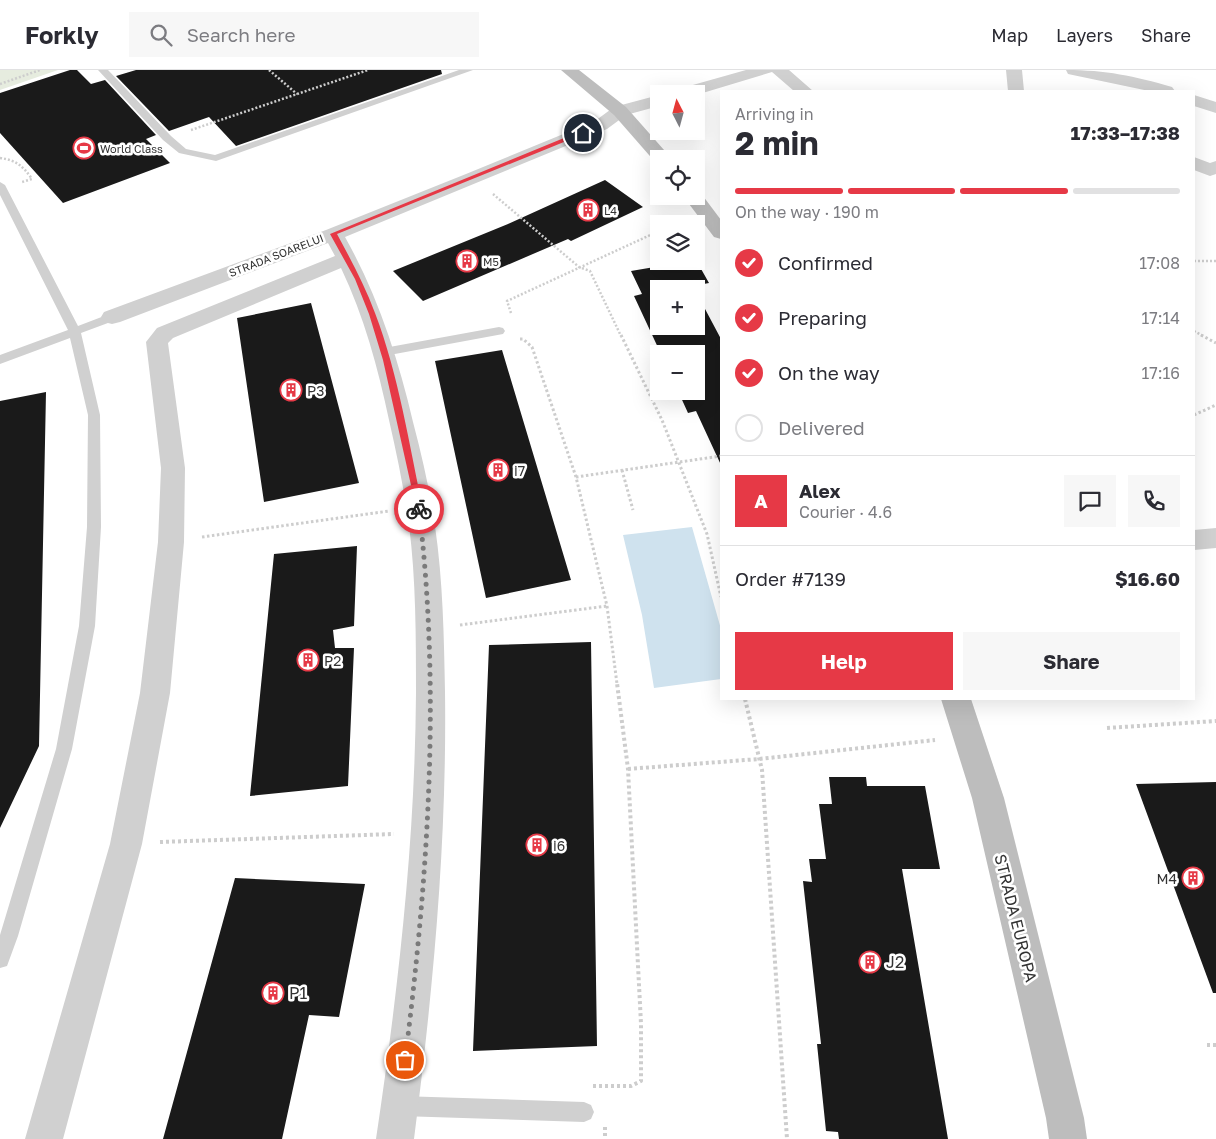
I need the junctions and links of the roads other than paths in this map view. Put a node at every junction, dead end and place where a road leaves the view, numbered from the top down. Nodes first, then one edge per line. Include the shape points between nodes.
1 (103, 70) edge
2 (468, 70) edge
3 (569, 70) edge
4 (765, 70) edge
5 (779, 70) edge
6 (1014, 70) edge
7 (1074, 70) edge
8 (1146, 76) edge
9 (705, 87) edge
10 (803, 90) edge
11 (1016, 90) edge
12 (1165, 90) edge
13 (1195, 100) edge
14 (650, 103) edge
15 (1216, 108) edge
16 (620, 111) junction
17 (654, 150) edge
18 (1195, 164) edge
19 (1216, 167) edge
20 (0, 185) edge
21 (700, 205) edge
22 (720, 232) edge
23 (340, 246) junction
24 (112, 317) joint
25 (74, 330) junction
26 (499, 331) dead end
27 (384, 352) junction
28 (0, 360) edge
29 (1216, 538) edge
30 (1195, 540) edge
31 (956, 700) edge
32 (0, 959) edge
33 (400, 1106) junction
34 (584, 1112) dead end
35 (44, 1139) edge
36 (395, 1139) edge
37 (1068, 1139) edge

1 - 2 lane via 183,151 216,158
3 - 16 street
4 - 9 street
5 - 10 street
6 - 11 street
7 - 8 street
8 - 12 street
13 - 15 street
14 - 16 street, STRADA SOARELUI
16 - 17 street
16 - 23 street, STRADA SOARELUI via 601,125 473,178
18 - 19 street via 1210,170
20 - 25 lane
21 - 22 street
23 - 24 street, STRADA SOARELUI
23 - 27 street via 372,314
23 - 35 street via 165,333 157,342 173,468 171,542 155,693 126,844
24 - 25 lane
25 - 28 lane
25 - 32 lane via 94,415 94,527 87,626 64,749
26 - 27 lane
27 - 33 street via 419,507 429,629 431,757 427,833 417,962
29 - 30 street
31 - 37 street, STRADA EUROPA via 990,807
33 - 34 lane
33 - 36 street

